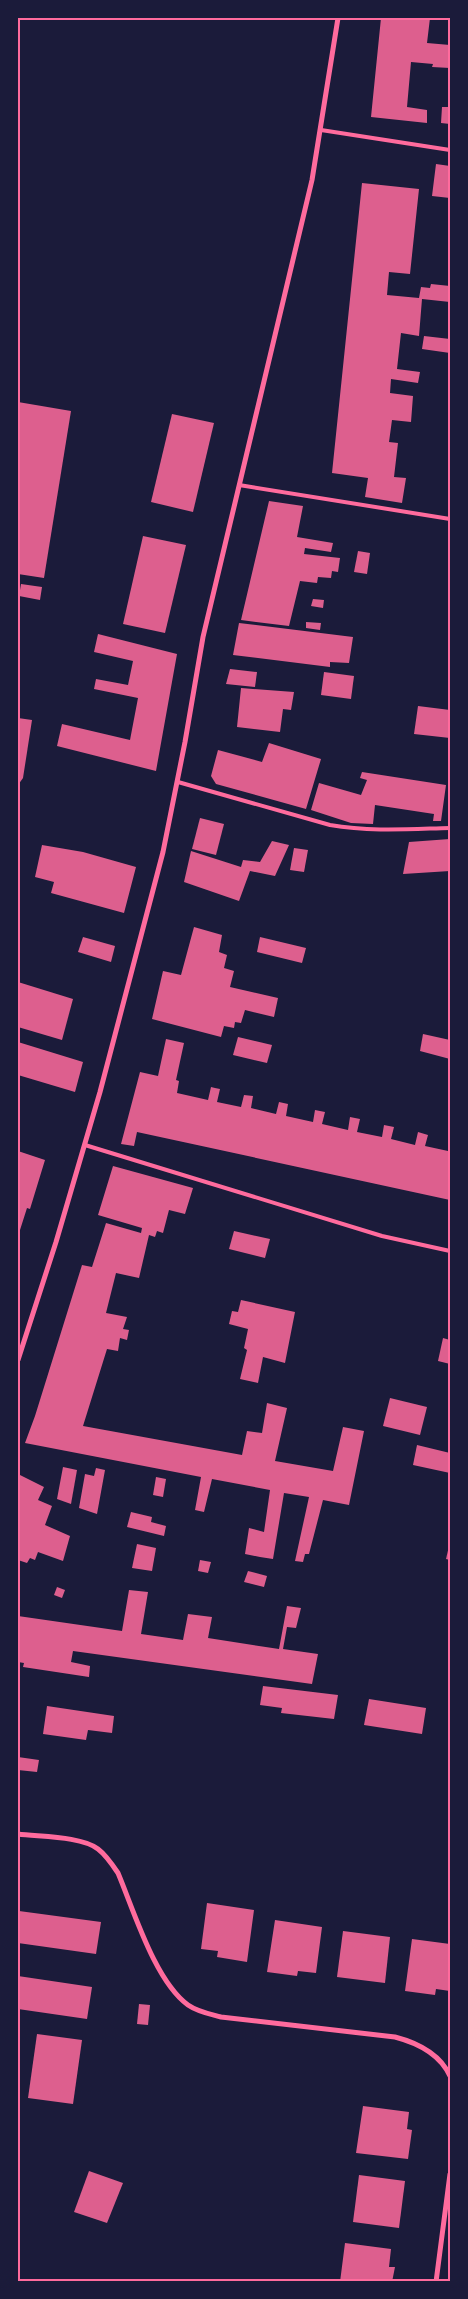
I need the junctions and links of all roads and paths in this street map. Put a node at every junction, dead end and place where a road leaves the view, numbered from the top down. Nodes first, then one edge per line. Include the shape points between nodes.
1 (338, 18) edge
2 (321, 130) junction
3 (450, 150) edge
4 (239, 485) junction
5 (450, 519) edge
6 (178, 782) junction
7 (450, 828) edge
8 (85, 1145) junction
9 (450, 1251) edge
10 (18, 1360) edge
11 (18, 1834) edge
12 (450, 2076) edge
13 (450, 2174) edge
14 (436, 2282) edge

1 - 2 street
2 - 3 lane
2 - 4 street
4 - 5 lane
4 - 6 street via 204,637
6 - 7 lane via 353,829
6 - 8 street via 124,1006
8 - 9 lane via 382,1236
8 - 10 street
11 - 12 street via 85,1842 98,1848 118,1873 165,1980 189,2006 221,2017 411,2041 438,2058
13 - 14 street

